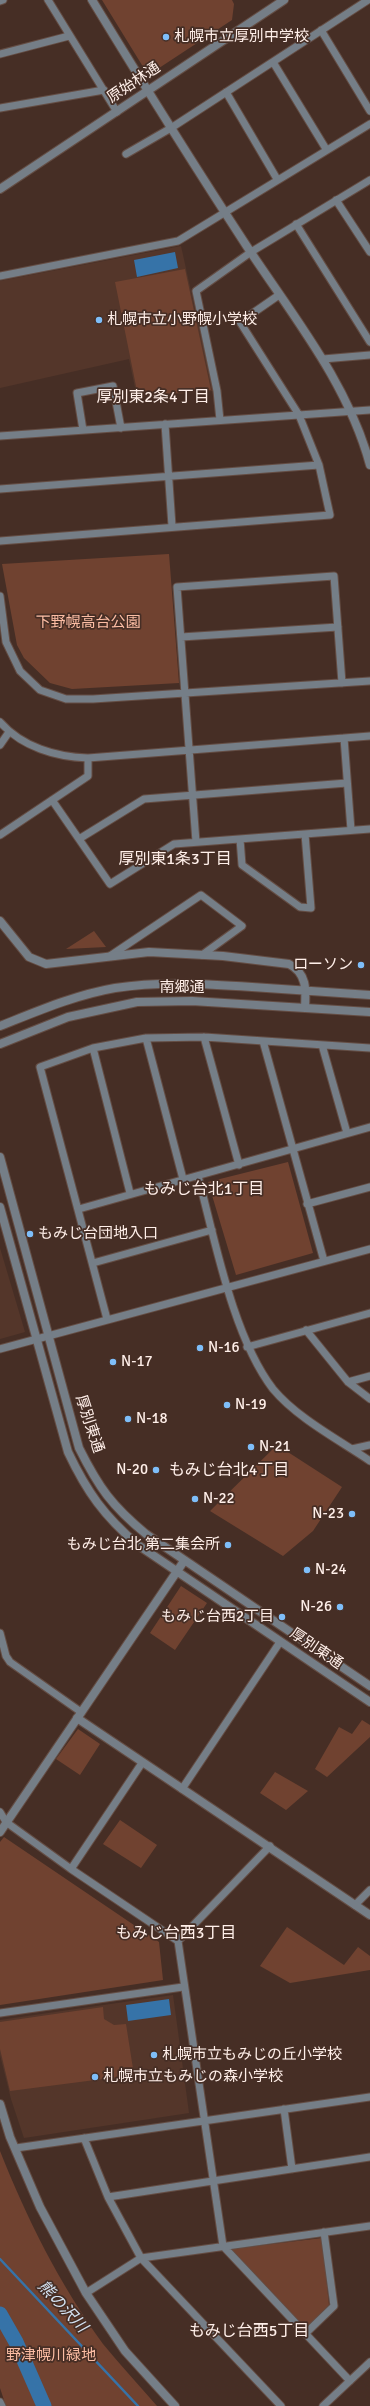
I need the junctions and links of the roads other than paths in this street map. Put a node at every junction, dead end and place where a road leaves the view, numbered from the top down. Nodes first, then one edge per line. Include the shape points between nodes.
1 (3, 0) edge
2 (48, 0) edge
3 (92, 0) edge
4 (284, 0) edge
5 (368, 0) edge
6 (0, 1) edge
7 (370, 3) edge
8 (321, 30) junction
9 (69, 36) junction
10 (0, 54) edge
11 (272, 62) junction
12 (104, 90) junction
13 (148, 91) junction
14 (226, 92) junction
15 (0, 108) edge
16 (370, 111) edge
17 (117, 112) junction
18 (370, 124) edge
19 (171, 128) junction
20 (326, 149) junction
21 (126, 154) dead end
22 (277, 179) junction
23 (370, 180) edge
24 (0, 189) edge
25 (336, 200) junction
26 (224, 211) junction
27 (296, 224) junction
28 (251, 252) junction
29 (370, 252) edge
30 (0, 276) edge
31 (279, 295) junction
32 (370, 342) edge
33 (370, 355) edge
34 (323, 360) junction
35 (370, 410) edge
36 (351, 411) junction
37 (299, 415) junction
38 (220, 420) junction
39 (164, 424) junction
40 (121, 428) junction
41 (83, 430) junction
42 (0, 436) edge
43 (319, 465) junction
44 (370, 465) edge
45 (169, 476) junction
46 (0, 489) edge
47 (172, 526) junction
48 (0, 541) edge
49 (0, 596) edge
50 (1, 610) edge
51 (338, 627) junction
52 (181, 637) junction
53 (370, 681) edge
54 (342, 683) junction
55 (185, 692) junction
56 (0, 722) edge
57 (9, 732) junction
58 (370, 736) edge
59 (344, 738) junction
60 (0, 745) edge
61 (189, 750) junction
62 (88, 758) junction
63 (347, 783) junction
64 (193, 795) junction
65 (52, 800) junction
66 (370, 829) edge
67 (351, 830) junction
68 (305, 834) junction
69 (0, 835) edge
70 (79, 839) junction
71 (240, 839) junction
72 (196, 842) junction
73 (0, 921) edge
74 (202, 955) junction
75 (109, 956) junction
76 (306, 991) junction
77 (370, 995) edge
78 (305, 1008) junction
79 (370, 1012) edge
80 (0, 1026) edge
81 (204, 1037) junction
82 (146, 1038) junction
83 (263, 1041) junction
84 (0, 1044) edge
85 (322, 1045) junction
86 (92, 1048) junction
87 (370, 1048) edge
88 (370, 1127) edge
89 (347, 1133) junction
90 (292, 1149) junction
91 (0, 1157) edge
92 (240, 1165) junction
93 (198, 1176) junction
94 (183, 1179) junction
95 (370, 1186) edge
96 (130, 1194) junction
97 (307, 1204) junction
98 (0, 1207) edge
99 (79, 1209) junction
100 (212, 1230) junction
101 (370, 1249) edge
102 (324, 1261) junction
103 (93, 1263) junction
104 (228, 1287) junction
105 (370, 1313) edge
106 (107, 1319) junction
107 (306, 1330) junction
108 (49, 1334) junction
109 (36, 1338) junction
110 (247, 1347) junction
111 (0, 1348) edge
112 (370, 1376) edge
113 (348, 1382) junction
114 (370, 1399) edge
115 (370, 1445) edge
116 (352, 1449) junction
117 (370, 1461) edge
118 (184, 1561) junction
119 (177, 1572) junction
120 (0, 1634) edge
121 (280, 1642) junction
122 (370, 1686) edge
123 (370, 1702) edge
124 (79, 1715) junction
125 (142, 1763) junction
126 (182, 1789) junction
127 (0, 1812) edge
128 (6, 1822) junction
129 (0, 1832) edge
130 (270, 1846) junction
131 (70, 1869) junction
132 (370, 1890) edge
133 (354, 1905) junction
134 (370, 1915) edge
135 (178, 1941) junction
136 (183, 1988) junction
137 (0, 2013) edge
138 (370, 2097) edge
139 (0, 2104) edge
140 (284, 2110) junction
141 (203, 2121) junction
142 (84, 2138) junction
143 (16, 2148) junction
144 (370, 2157) edge
145 (292, 2169) junction
146 (213, 2181) junction
147 (108, 2197) junction
148 (370, 2226) edge
149 (324, 2232) junction
150 (223, 2246) junction
151 (141, 2258) junction
152 (86, 2293) junction
153 (305, 2334) junction
154 (370, 2362) edge
155 (350, 2381) junction
156 (0, 2402) edge
157 (2, 2406) edge
158 (175, 2406) edge
159 (281, 2406) edge
160 (323, 2406) edge

1 - 6 street
2 - 9 street
3 - 13 street
4 - 13 street, 原始林通
5 - 7 street
5 - 8 street
8 - 11 street
8 - 16 street
9 - 10 street
9 - 12 street
11 - 14 street
11 - 20 street
12 - 15 street
12 - 17 street
13 - 17 street, 原始林通
13 - 19 street
14 - 19 street
14 - 22 street
17 - 24 street, 原始林通
18 - 20 street
19 - 21 street
19 - 26 street
20 - 22 street
22 - 26 street
23 - 25 street
25 - 27 street
25 - 29 street
26 - 28 street
26 - 30 street via 178,241
27 - 28 street
27 - 32 street
28 - 31 street
28 - 38 street via 196,291 217,391
31 - 34 street
31 - 37 street via 240,322
33 - 34 street
34 - 36 street
35 - 36 street
36 - 37 street
36 - 44 street
37 - 38 street
37 - 43 street
38 - 39 street
39 - 40 street
39 - 45 street
40 - 41 street
40 - 41 street via 113,386 77,393
41 - 42 street
43 - 45 street
43 - 47 street via 330,515
45 - 46 street
45 - 47 street
47 - 48 street
49 - 50 street
50 - 55 street via 6,642 20,670 40,690 66,699
51 - 52 street
51 - 52 street via 334,576 326,576 177,587
51 - 54 street
52 - 55 street
53 - 54 street
54 - 55 street
55 - 61 street
56 - 57 street
57 - 60 street
57 - 62 street via 41,750 67,758
58 - 59 street
59 - 61 street
59 - 63 street
61 - 62 street
61 - 64 street
62 - 65 street via 88,776
63 - 64 street
63 - 67 street
64 - 70 street via 144,799
64 - 72 street
65 - 69 street
65 - 70 street
66 - 67 street
67 - 68 street
68 - 71 street
68 - 71 street via 311,908 300,908 242,865
70 - 72 street via 110,884 174,844
71 - 72 street
73 - 75 street via 30,957 46,964
74 - 75 street via 149,952
74 - 75 street via 242,926 201,895
74 - 76 street via 289,964 296,967 303,976
76 - 77 street, 南郷通
76 - 78 street
76 - 80 street, 南郷通 via 192,984 116,988 56,1003
78 - 79 street, 南郷通
78 - 84 street, 南郷通 via 192,1001 137,1002 68,1017
81 - 82 street
81 - 83 street
81 - 92 street
82 - 86 street
82 - 94 street
83 - 85 street
83 - 90 street
85 - 87 street
85 - 89 street
86 - 96 street
86 - 99 street via 40,1067
88 - 89 street
89 - 90 street
90 - 92 street
90 - 97 street
91 - 108 street, 厚別東通
92 - 93 street
93 - 94 street
93 - 100 street
94 - 96 street
95 - 97 street
96 - 99 street
97 - 102 street
98 - 109 street, 厚別東通
99 - 103 street
100 - 103 street
100 - 104 street
101 - 102 street
102 - 104 street
103 - 106 street
104 - 106 street
104 - 110 street
105 - 107 street
106 - 108 street
107 - 110 street
107 - 113 street
108 - 109 street
108 - 118 street, 厚別東通 via 79,1448 95,1479 118,1511
109 - 111 street
109 - 119 street, 厚別東通 via 68,1452 83,1484 113,1524
110 - 116 street via 274,1389 305,1418
112 - 113 street
113 - 114 street
115 - 116 street
116 - 117 street
118 - 119 street
118 - 122 street, 厚別東通
119 - 121 street, 厚別東通
119 - 124 street
120 - 124 street via 10,1662
121 - 123 street, 厚別東通
121 - 126 street
124 - 125 street
124 - 128 street
125 - 126 street
125 - 131 street
126 - 130 street
127 - 128 street
128 - 129 street
128 - 131 street
130 - 133 street
130 - 135 street
131 - 135 street
132 - 133 street
133 - 134 street
135 - 136 street
136 - 137 street
136 - 141 street
138 - 140 street
139 - 143 street
140 - 141 street
140 - 145 street
141 - 142 street
141 - 146 street
142 - 143 street
142 - 147 street
143 - 152 street via 37,2208
144 - 145 street
145 - 146 street
146 - 147 street
146 - 150 street
147 - 151 street
148 - 149 street
149 - 150 street
149 - 153 street via 334,2306
150 - 151 street
150 - 153 street
151 - 152 street
151 - 159 street
152 - 158 street via 125,2351
153 - 155 street
154 - 155 street
155 - 160 street
156 - 157 street

